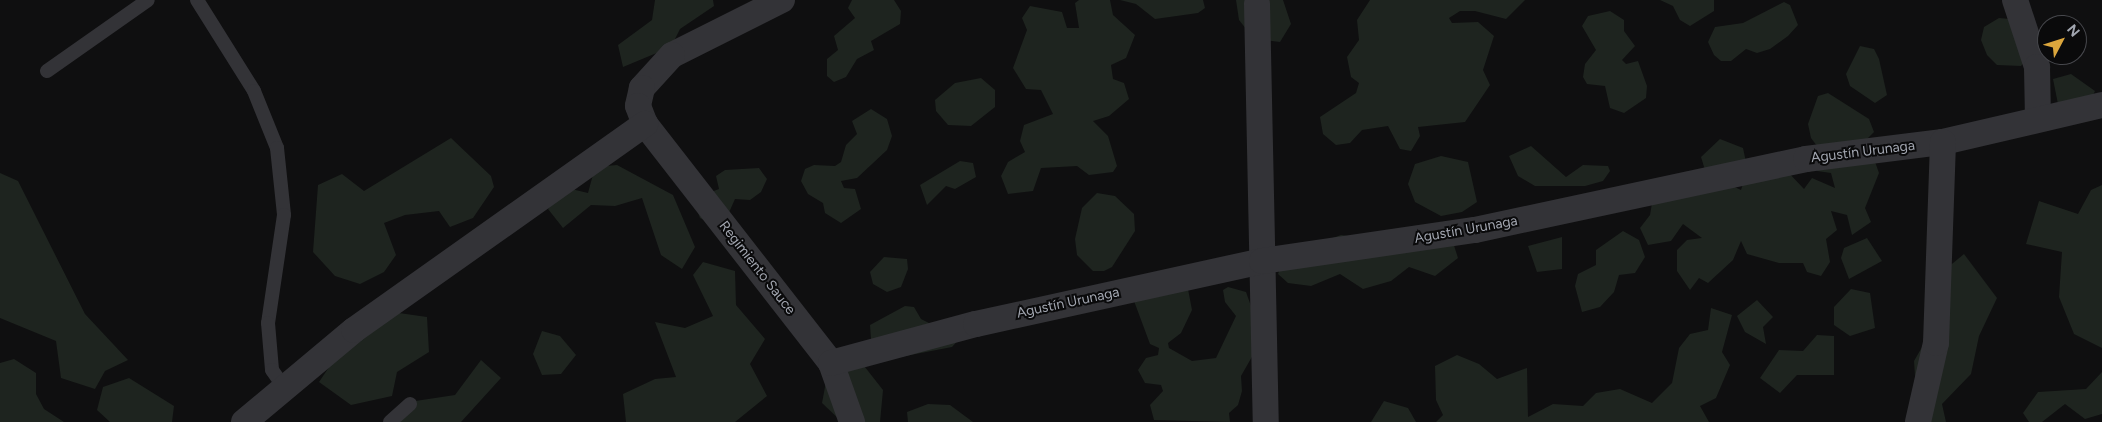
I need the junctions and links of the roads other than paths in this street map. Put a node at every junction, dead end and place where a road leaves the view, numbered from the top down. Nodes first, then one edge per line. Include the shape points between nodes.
1 (148, 0) edge
2 (197, 0) edge
3 (782, 0) edge
4 (2015, 0) edge
5 (1257, 4) dead end
6 (47, 72) dead end
7 (2102, 105) edge
8 (2038, 118) junction
9 (645, 124) junction
10 (1943, 142) junction
11 (1262, 261) junction
12 (831, 363) junction
13 (284, 387) junction
14 (410, 404) dead end
15 (244, 422) edge
16 (390, 422) edge
17 (852, 422) edge
18 (1266, 422) edge
19 (1918, 422) edge

1 - 6 lane
2 - 13 lane via 254,91 277,148 284,215 268,323 272,370
3 - 9 street via 672,55 642,88 638,106
4 - 8 street via 2037,67
5 - 11 street
7 - 8 street, Agustín Urunaga
8 - 10 street, Agustín Urunaga
9 - 12 street, Regimiento Sauce
9 - 13 street via 354,330
10 - 11 street, Agustín Urunaga via 1806,159 1475,230
10 - 19 street via 1936,343
11 - 12 street, Agustín Urunaga via 976,324
11 - 18 street
12 - 17 street, Regimiento Sauce
13 - 15 street
14 - 16 lane

